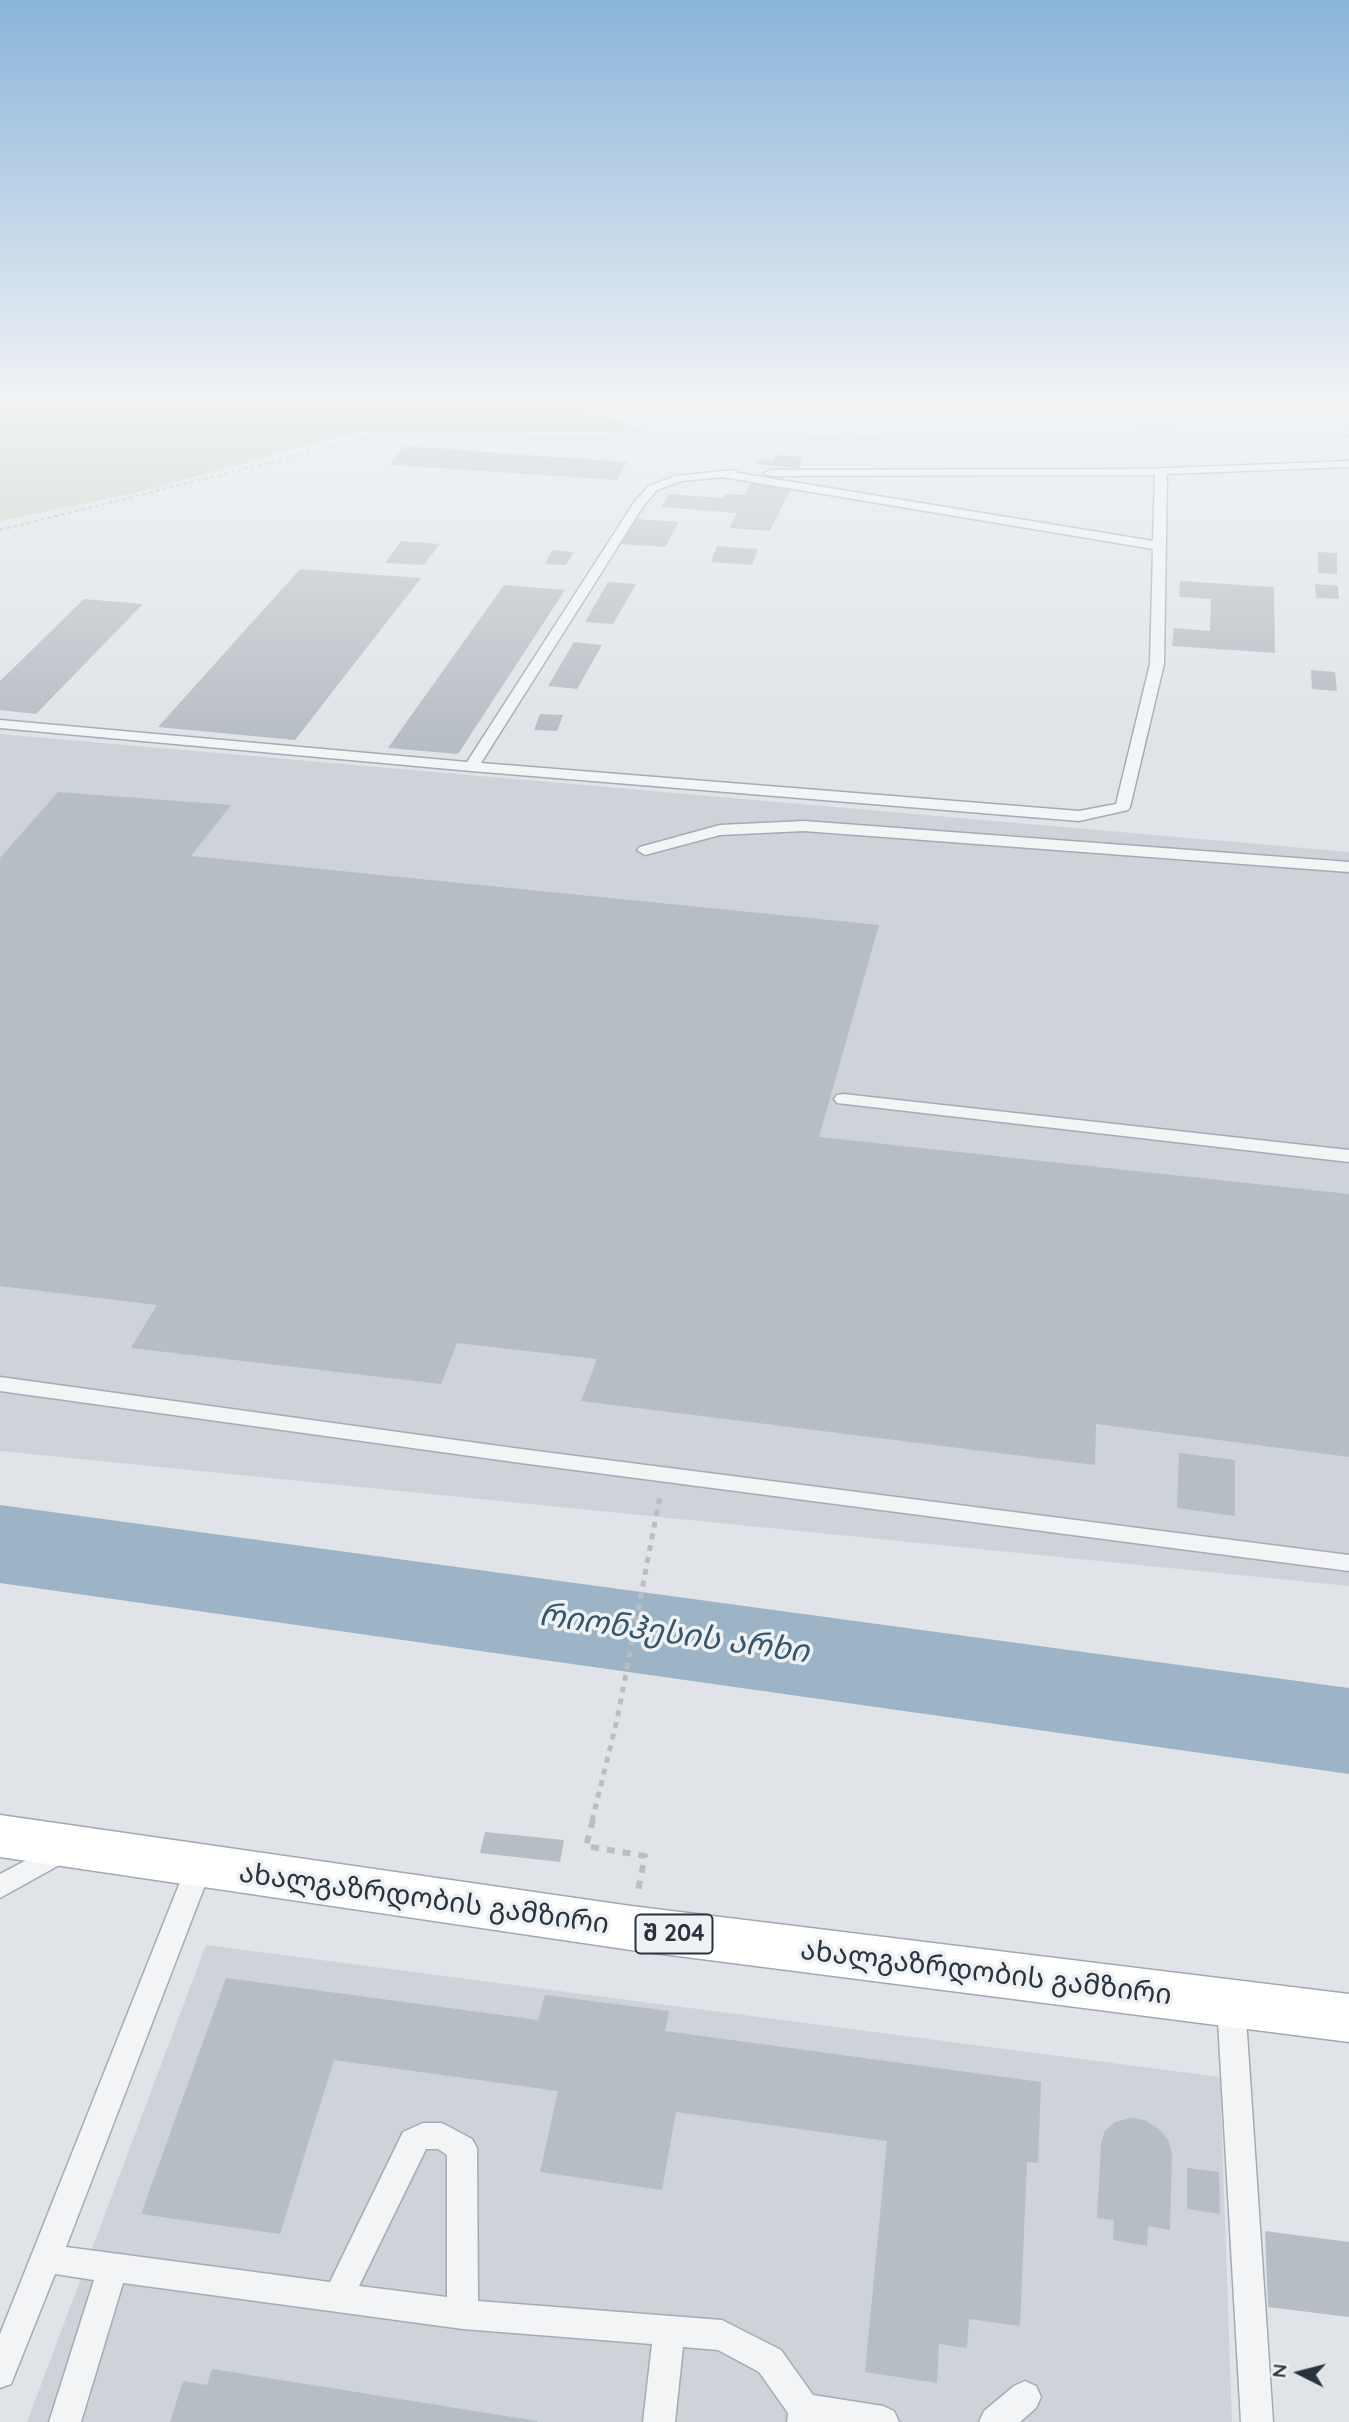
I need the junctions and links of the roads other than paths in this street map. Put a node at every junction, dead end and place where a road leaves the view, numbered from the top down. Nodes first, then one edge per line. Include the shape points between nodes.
1 (633, 513) edge
2 (959, 513) edge
3 (1160, 513) edge
4 (1159, 546) junction
5 (0, 724) edge
6 (471, 767) junction
7 (645, 850) dead end
8 (1349, 867) edge
9 (843, 1099) dead end
10 (1349, 1156) edge
11 (0, 1384) edge
12 (1349, 1563) edge
13 (0, 1836) edge
14 (69, 1847) junction
15 (199, 1867) junction
16 (0, 1887) edge
17 (1231, 2003) junction
18 (1349, 2018) edge
19 (46, 2259) junction
20 (113, 2267) junction
21 (338, 2297) junction
22 (463, 2314) junction
23 (669, 2333) junction
24 (0, 2373) edge
25 (1025, 2397) dead end
26 (803, 2415) edge
27 (65, 2422) edge
28 (659, 2422) edge
29 (883, 2422) edge
30 (995, 2422) edge
31 (1257, 2422) edge

1 - 6 lane
2 - 4 lane
3 - 4 lane
4 - 6 lane via 1157,664 1123,807 1079,816
5 - 6 lane
7 - 8 lane via 720,830 804,826
9 - 10 lane
11 - 12 lane
13 - 14 main road, ახალგაზრდობის გამზირი / შ 204
14 - 15 main road, ახალგაზრდობის გამზირი / შ 204
14 - 16 lane
15 - 17 main road, ახალგაზრდობის გამზირი / შ 204 via 631,1928
15 - 19 lane
17 - 18 main road, ახალგაზრდობის გამზირი / შ 204
17 - 31 lane
19 - 20 lane
19 - 24 lane
20 - 21 lane
20 - 27 lane
21 - 22 lane
21 - 22 lane via 413,2141 442,2136 462,2148
22 - 23 lane
23 - 26 lane via 722,2335 769,2361
23 - 28 lane
25 - 30 lane
26 - 29 lane

